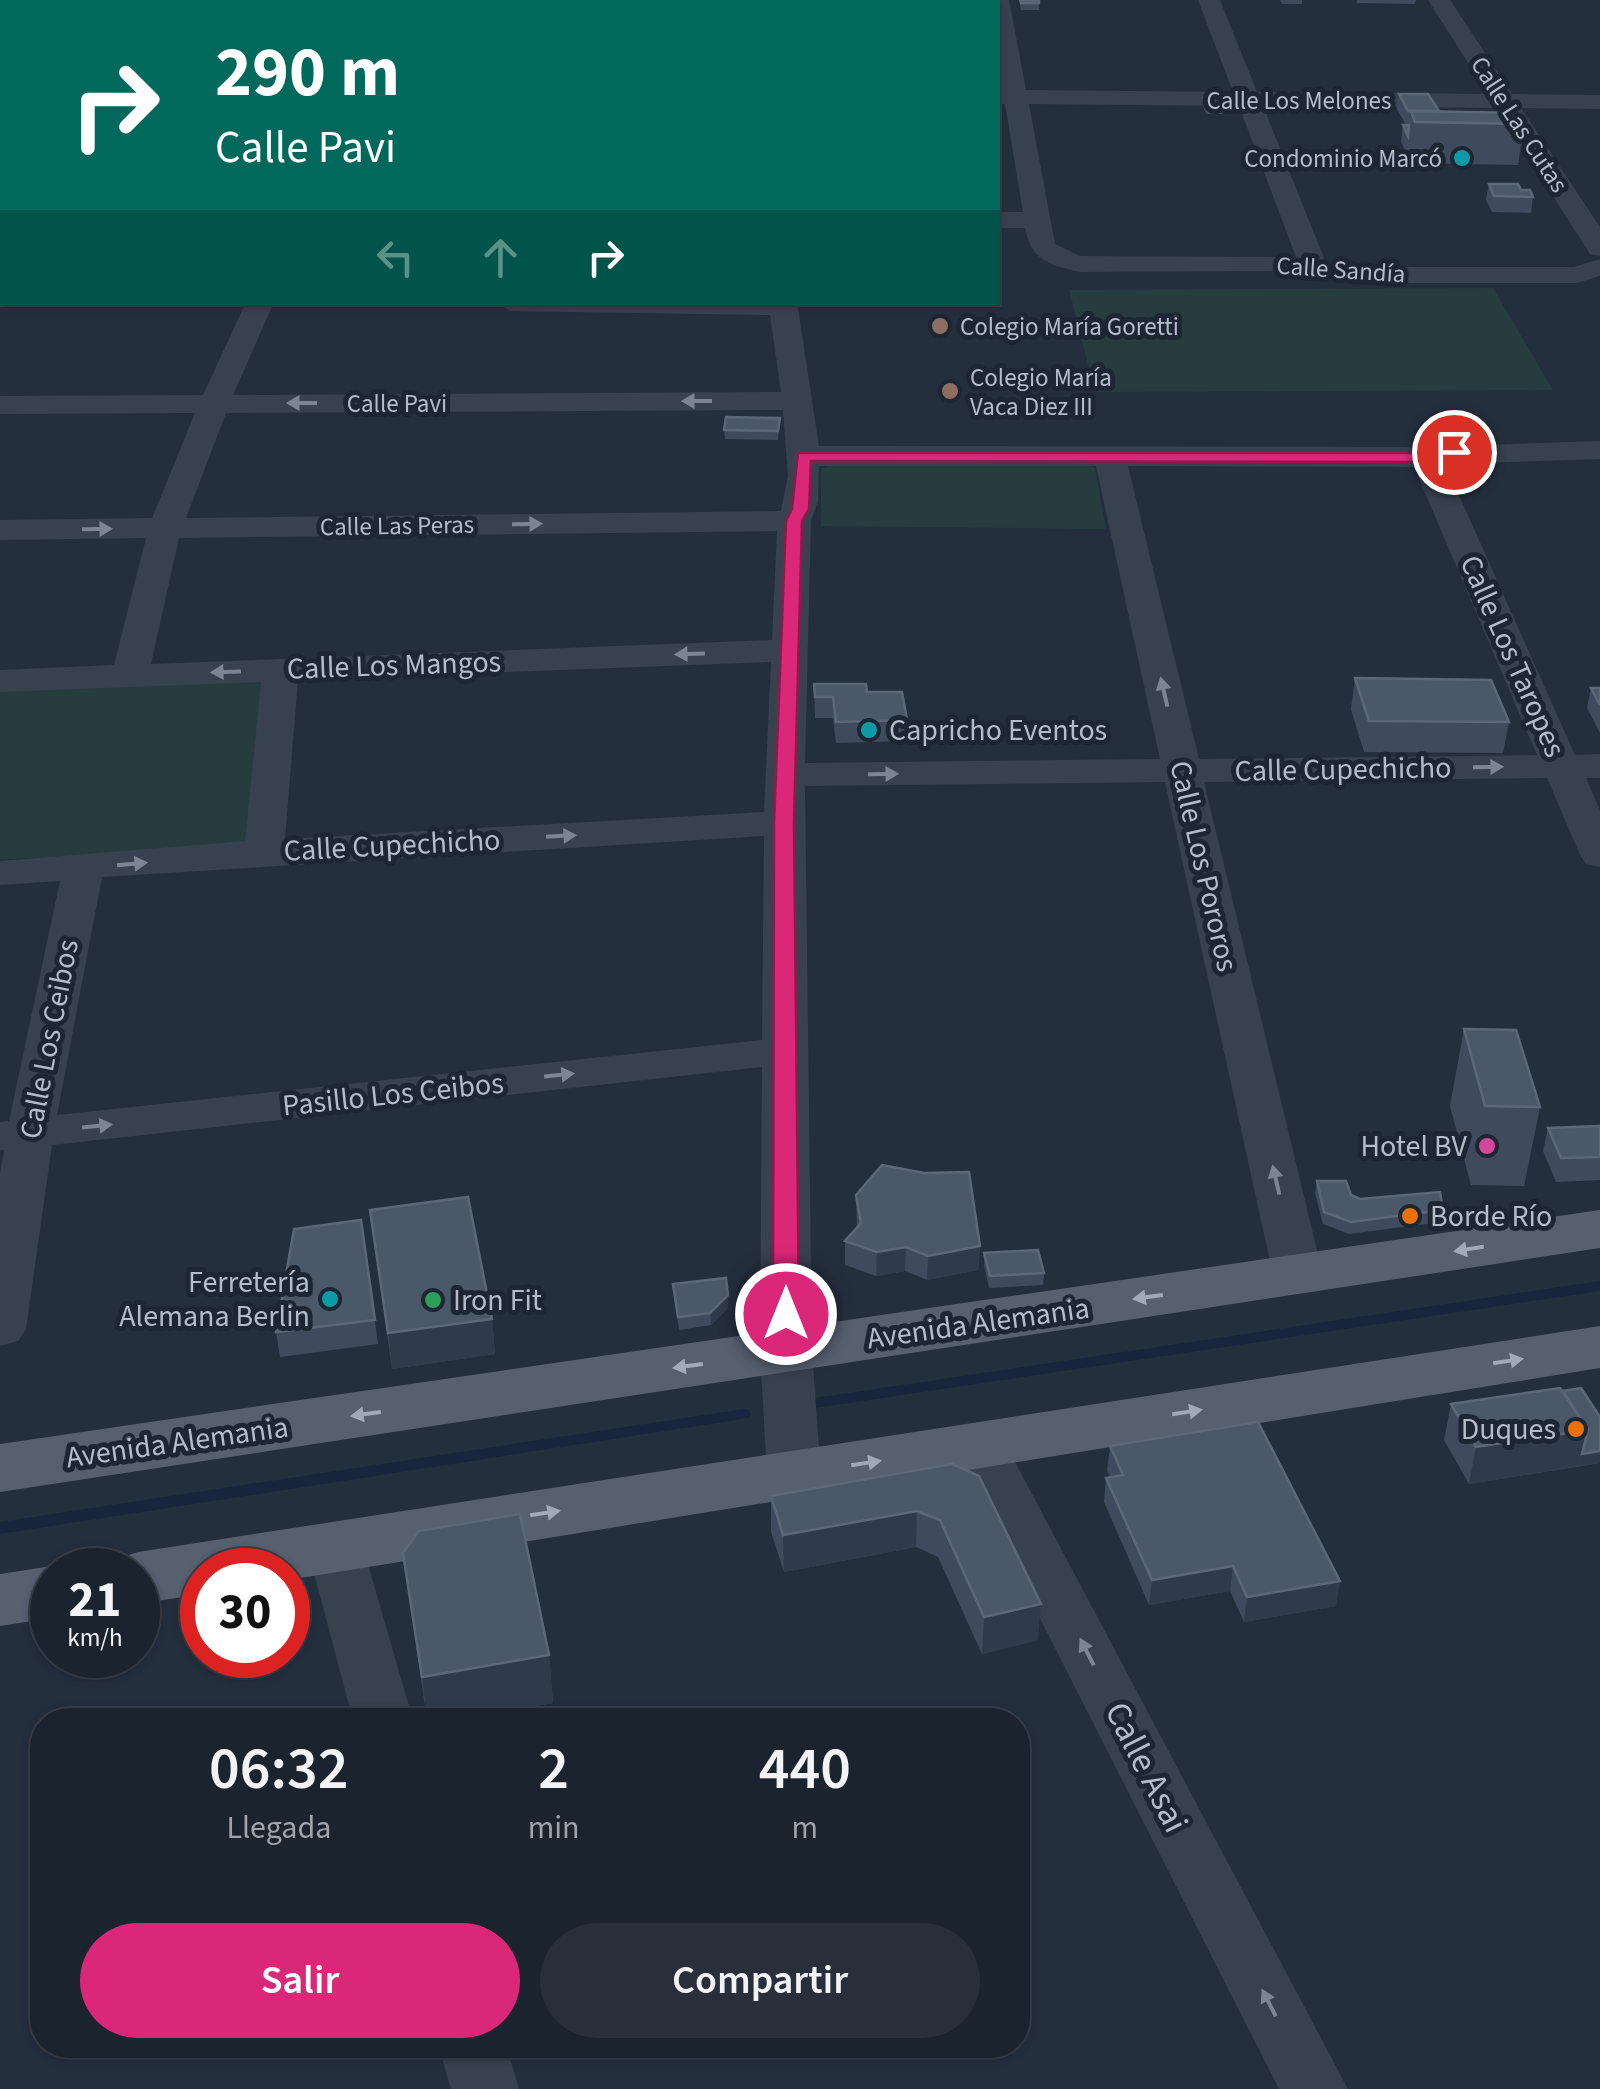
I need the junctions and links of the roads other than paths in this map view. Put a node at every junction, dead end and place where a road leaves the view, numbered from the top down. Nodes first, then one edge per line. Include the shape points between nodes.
1 (1209, 0) edge
2 (1439, 0) edge
3 (1000, 24) edge
4 (1006, 97) edge
5 (1248, 99) junction
6 (1505, 102) junction
7 (1600, 102) edge
8 (1000, 220) edge
9 (1039, 220) junction
10 (1600, 248) edge
11 (1314, 267) junction
12 (1600, 267) edge
13 (259, 305) edge
14 (783, 305) edge
15 (795, 400) junction
16 (214, 404) junction
17 (0, 405) edge
18 (1600, 450) edge
19 (804, 456) junction
20 (1110, 457) junction
21 (1426, 458) junction
22 (794, 521) junction
23 (164, 528) junction
24 (0, 530) edge
25 (788, 650) junction
26 (280, 670) junction
27 (130, 676) junction
28 (0, 681) edge
29 (1581, 766) edge
30 (1182, 770) junction
31 (786, 775) junction
32 (784, 823) junction
33 (264, 852) junction
34 (1600, 855) edge
35 (83, 868) junction
36 (0, 873) edge
37 (786, 1051) junction
38 (15, 1134) edge
39 (1600, 1229) edge
40 (1298, 1275) junction
41 (0, 1329) edge
42 (786, 1351) junction
43 (1594, 1356) edge
44 (979, 1445) junction
45 (0, 1468) edge
46 (794, 1474) junction
47 (335, 1547) junction
48 (160, 1575) edge
49 (30, 1595) edge
50 (0, 1600) edge
51 (380, 1708) edge
52 (476, 2058) edge
53 (485, 2089) edge
54 (1314, 2089) edge

1 - 5 street
2 - 6 street, Calle Las Cutas
3 - 4 street
4 - 5 street, Calle Los Melones
4 - 9 street
5 - 6 street, Calle Los Melones
5 - 11 street
6 - 7 street, Calle Los Melones
6 - 10 street, Calle Las Cutas
8 - 9 street
9 - 11 street, Calle Sandía via 1042,247 1080,264
11 - 12 street, Calle Sandía via 1348,275 1577,275
13 - 16 street
14 - 15 street
15 -> 16 street, Calle Pavi
15 - 19 street
16 - 17 street, Calle Pavi
16 - 23 street
18 - 21 street
19 - 20 street
19 - 22 street via 801,509
20 - 21 street
30 -> 20 street, Calle Los Pororos
21 - 29 street, Calle Los Taropes
23 -> 22 street, Calle Las Peras
22 - 25 street
24 -> 23 street, Calle Las Peras
23 - 27 street
25 -> 26 street, Calle Los Mangos
25 - 31 street
26 -> 27 street, Calle Los Mangos
26 - 33 street
27 - 28 street, Calle Los Mangos
30 -> 29 street, Calle Cupechicho
29 - 34 street, Calle Los Taropes
31 -> 30 street, Calle Cupechicho
40 -> 30 street, Calle Los Pororos
31 - 32 street
33 -> 32 street, Calle Cupechicho
32 - 37 street
35 -> 33 street, Calle Cupechicho
35 - 36 street, Calle Cupechicho
35 - 38 street, Calle Los Ceibos
38 -> 37 street, Pasillo Los Ceibos
37 - 42 street
38 - 41 street, Calle Los Ceibos
39 -> 40 main road, Avenida Alemania
40 -> 42 main road, Avenida Alemania
42 -> 45 main road, Avenida Alemania
42 - 46 street
44 -> 43 main road
46 -> 44 main road
54 -> 44 street, Calle Asai
47 -> 46 main road
47 - 48 main road
47 - 51 street
49 - 50 main road
52 - 53 street

